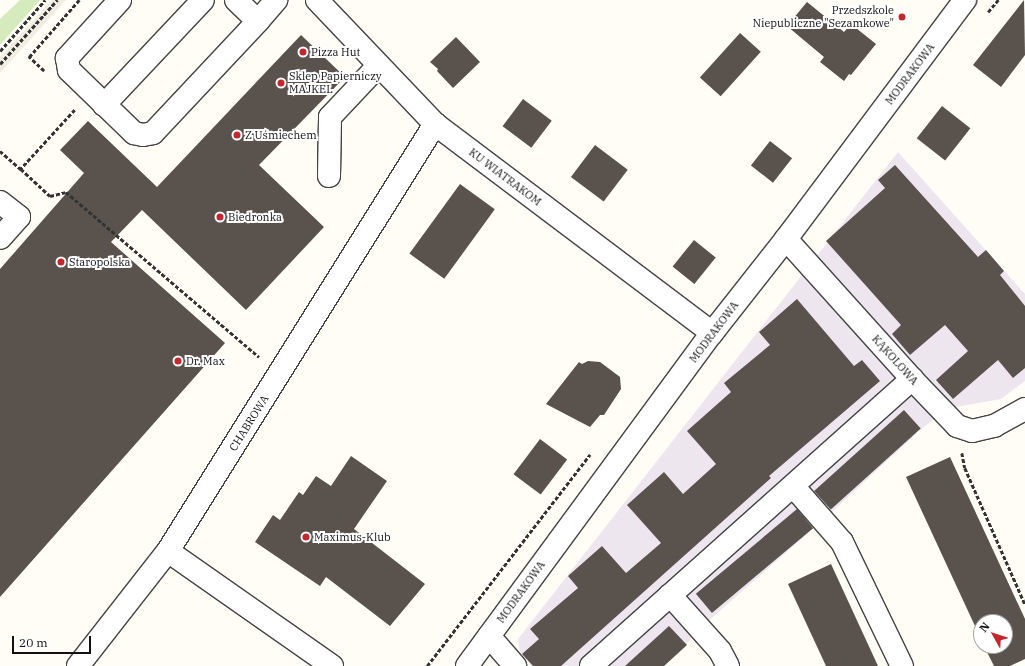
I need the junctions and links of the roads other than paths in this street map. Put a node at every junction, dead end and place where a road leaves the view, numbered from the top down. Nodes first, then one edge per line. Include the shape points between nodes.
1 (120, 0) edge
2 (203, 0) edge
3 (236, 0) edge
4 (276, 0) edge
5 (317, 0) edge
6 (965, 0) edge
7 (258, 21) junction
8 (379, 66) junction
9 (104, 105) junction
10 (435, 124) junction
11 (329, 176) dead end
12 (0, 202) edge
13 (0, 238) edge
14 (786, 239) junction
15 (712, 333) junction
16 (912, 380) junction
17 (1025, 409) edge
18 (793, 486) junction
19 (168, 551) junction
20 (670, 595) junction
21 (489, 636) junction
22 (78, 666) edge
23 (332, 666) edge
24 (466, 666) edge
25 (515, 666) edge
26 (591, 666) edge
27 (728, 666) edge
28 (902, 666) edge

1 - 9 street via 67,58 69,70
2 - 9 street
3 - 7 street
4 - 7 street
5 - 8 street, KU WIATRAKOM
6 - 14 street, MODRAKOWA
7 - 9 street via 153,133 134,133
8 - 10 street, KU WIATRAKOM
8 - 11 street via 330,117
10 - 15 street, KU WIATRAKOM
10 - 19 street, CHABROWA
12 - 13 street via 19,218
14 - 15 street, MODRAKOWA
14 - 16 street, KĄKOLOWA
15 - 21 street, MODRAKOWA
16 - 17 street, KĄKOLOWA via 957,426 972,431 994,426
16 - 18 street
18 - 20 street
18 - 28 street via 842,542
19 - 22 street, CHABROWA
19 - 23 street
20 - 26 street
20 - 27 street via 720,651
21 - 24 street, MODRAKOWA
21 - 25 street

